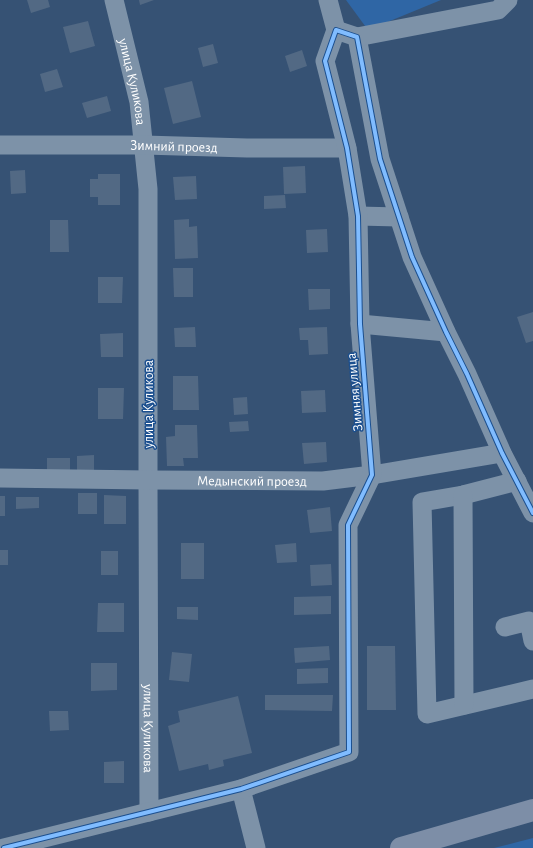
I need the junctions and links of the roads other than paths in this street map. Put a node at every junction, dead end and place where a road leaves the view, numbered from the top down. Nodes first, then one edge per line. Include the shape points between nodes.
1 (114, 0) edge
2 (328, 0) edge
3 (508, 0) edge
4 (336, 30) junction
5 (357, 37) junction
6 (0, 145) edge
7 (144, 145) junction
8 (347, 148) junction
9 (358, 216) junction
10 (399, 217) junction
11 (360, 324) junction
12 (446, 332) junction
13 (502, 453) junction
14 (372, 474) junction
15 (0, 478) edge
16 (148, 480) junction
17 (517, 481) junction
18 (463, 495) junction
19 (533, 513) edge
20 (505, 627) dead end
21 (533, 641) edge
22 (533, 689) edge
23 (464, 705) junction
24 (240, 789) junction
25 (533, 810) edge
26 (149, 812) junction
27 (4, 848) edge
28 (256, 848) edge
29 (401, 848) edge

1 - 7 street, улица Куликова via 139,102
2 - 4 street
3 - 5 street via 498,10
4 - 5 street
4 - 8 street, Зимняя улица via 325,61
5 - 10 street via 380,160
6 - 7 street, Зимний проезд
7 - 8 street, Зимний проезд
7 - 16 street, улица Куликова via 148,189
8 - 9 street, Зимняя улица
9 - 10 street
9 - 11 street, Зимняя улица
10 - 12 street via 412,257
11 - 12 street
11 - 14 street, Зимняя улица
12 - 13 street
13 - 14 street, Медынский проезд
13 - 17 street
14 - 16 street, Медынский проезд via 323,481
14 - 24 street, Зимняя улица via 348,525 349,752
15 - 16 street, Медынский проезд
16 - 26 street, улица Куликова
17 - 18 street
17 - 19 street
18 - 23 street
18 - 23 street via 422,502 427,714
20 - 21 street via 529,621
22 - 23 street
24 - 26 street
24 - 28 street
25 - 29 main road
26 - 27 street

